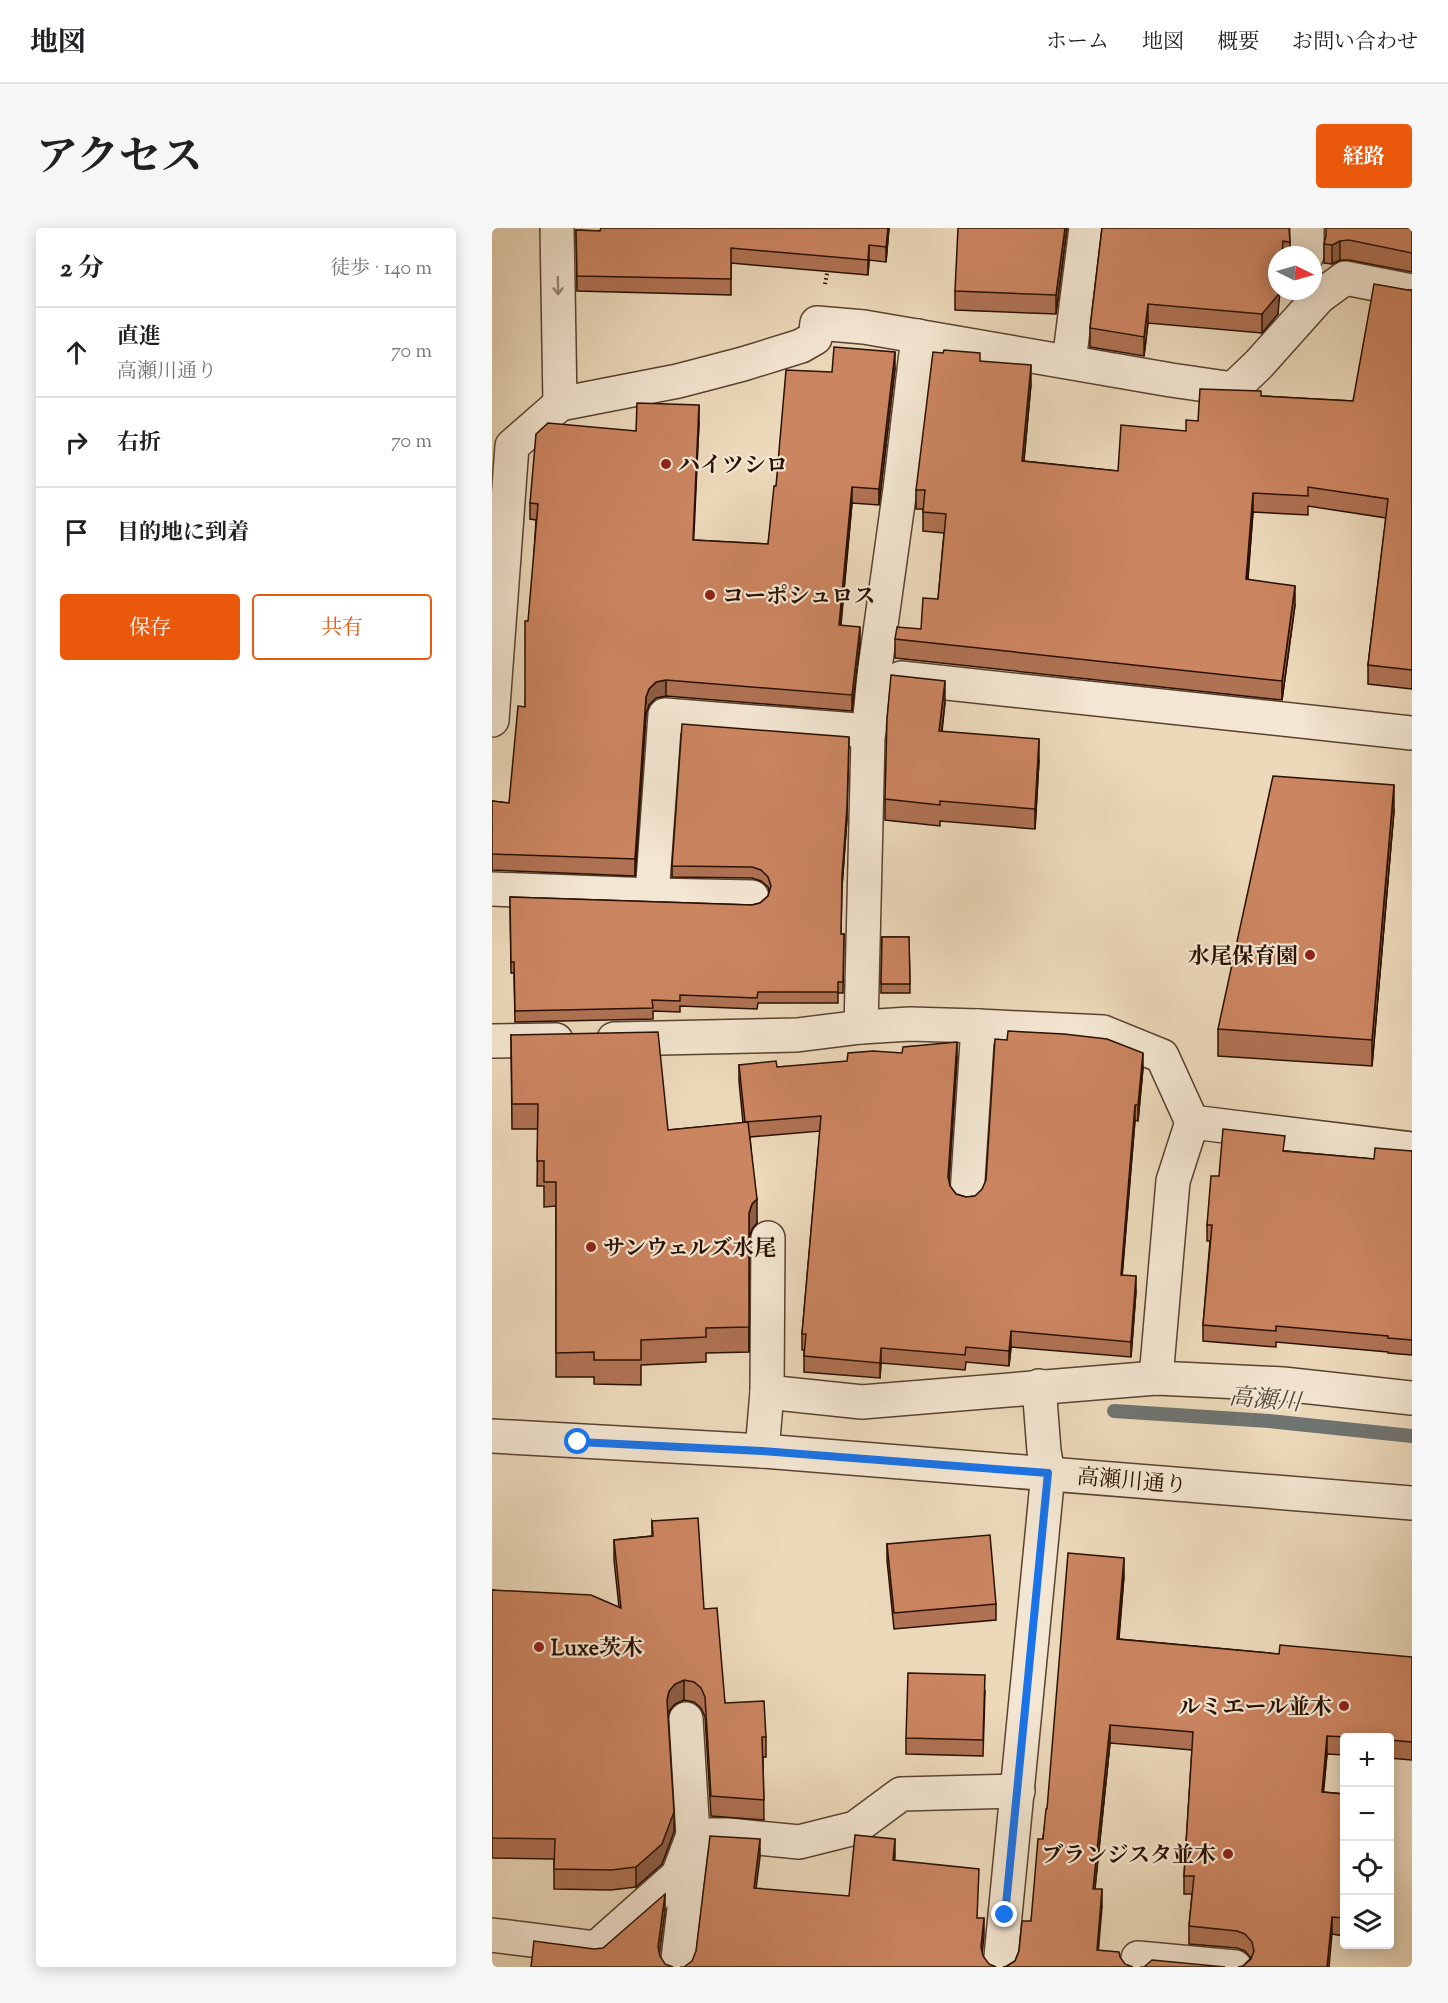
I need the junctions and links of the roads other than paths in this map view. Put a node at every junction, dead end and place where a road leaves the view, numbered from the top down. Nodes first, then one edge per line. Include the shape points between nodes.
1 (557, 228) edge
2 (1086, 228) edge
3 (1307, 228) edge
4 (1307, 246) edge
5 (1322, 285) edge
6 (1412, 291) edge
7 (1306, 300) edge
8 (918, 336) junction
9 (1069, 362) junction
10 (560, 404) junction
11 (502, 445) edge
12 (874, 675) junction
13 (492, 719) edge
14 (869, 731) junction
15 (1412, 732) edge
16 (492, 889) edge
17 (652, 895) junction
18 (752, 897) dead end
19 (978, 1026) junction
20 (861, 1027) junction
21 (492, 1041) edge
22 (1192, 1122) junction
23 (1412, 1149) edge
24 (967, 1194) edge
25 (768, 1238) dead end
26 (1156, 1378) junction
27 (1039, 1386) junction
28 (767, 1392) junction
29 (1412, 1398) edge
30 (492, 1437) edge
31 (762, 1451) junction
32 (1046, 1462) junction
33 (1412, 1503) edge
34 (686, 1719) dead end
35 (1018, 1791) junction
36 (693, 1835) junction
37 (492, 1935) edge
38 (677, 1967) edge
39 (1000, 1967) edge
40 (1137, 1967) edge
41 (1235, 1967) edge

1 -> 10 street
2 - 9 street
3 - 4 street
5 - 6 street via 1345,278
7 - 9 street via 1259,364 1233,388
8 - 9 street
8 - 10 street via 818,323 815,338 782,352 678,381
8 - 12 street
10 - 11 street
11 - 13 street
12 - 14 street
12 - 15 street
14 - 17 street via 665,716
14 - 20 street
16 - 17 street
17 - 18 street
19 - 20 street
19 - 22 street via 1103,1032 1162,1056
19 - 24 street
20 - 21 street via 797,1035
22 - 23 street
22 - 26 street via 1173,1181
25 - 28 street
26 - 27 street
26 - 29 street via 1283,1384
27 - 28 street via 862,1402
27 - 32 street
28 - 31 street
30 - 31 street, 高瀬川通り
31 - 32 street, 高瀬川通り
32 - 33 street, 高瀬川通り
32 - 35 street
34 - 36 street
35 - 36 street via 901,1794 855,1828 799,1842
35 - 39 street
36 - 37 street via 678,1875 596,1948
36 - 38 street
40 - 41 street via 1138,1958

